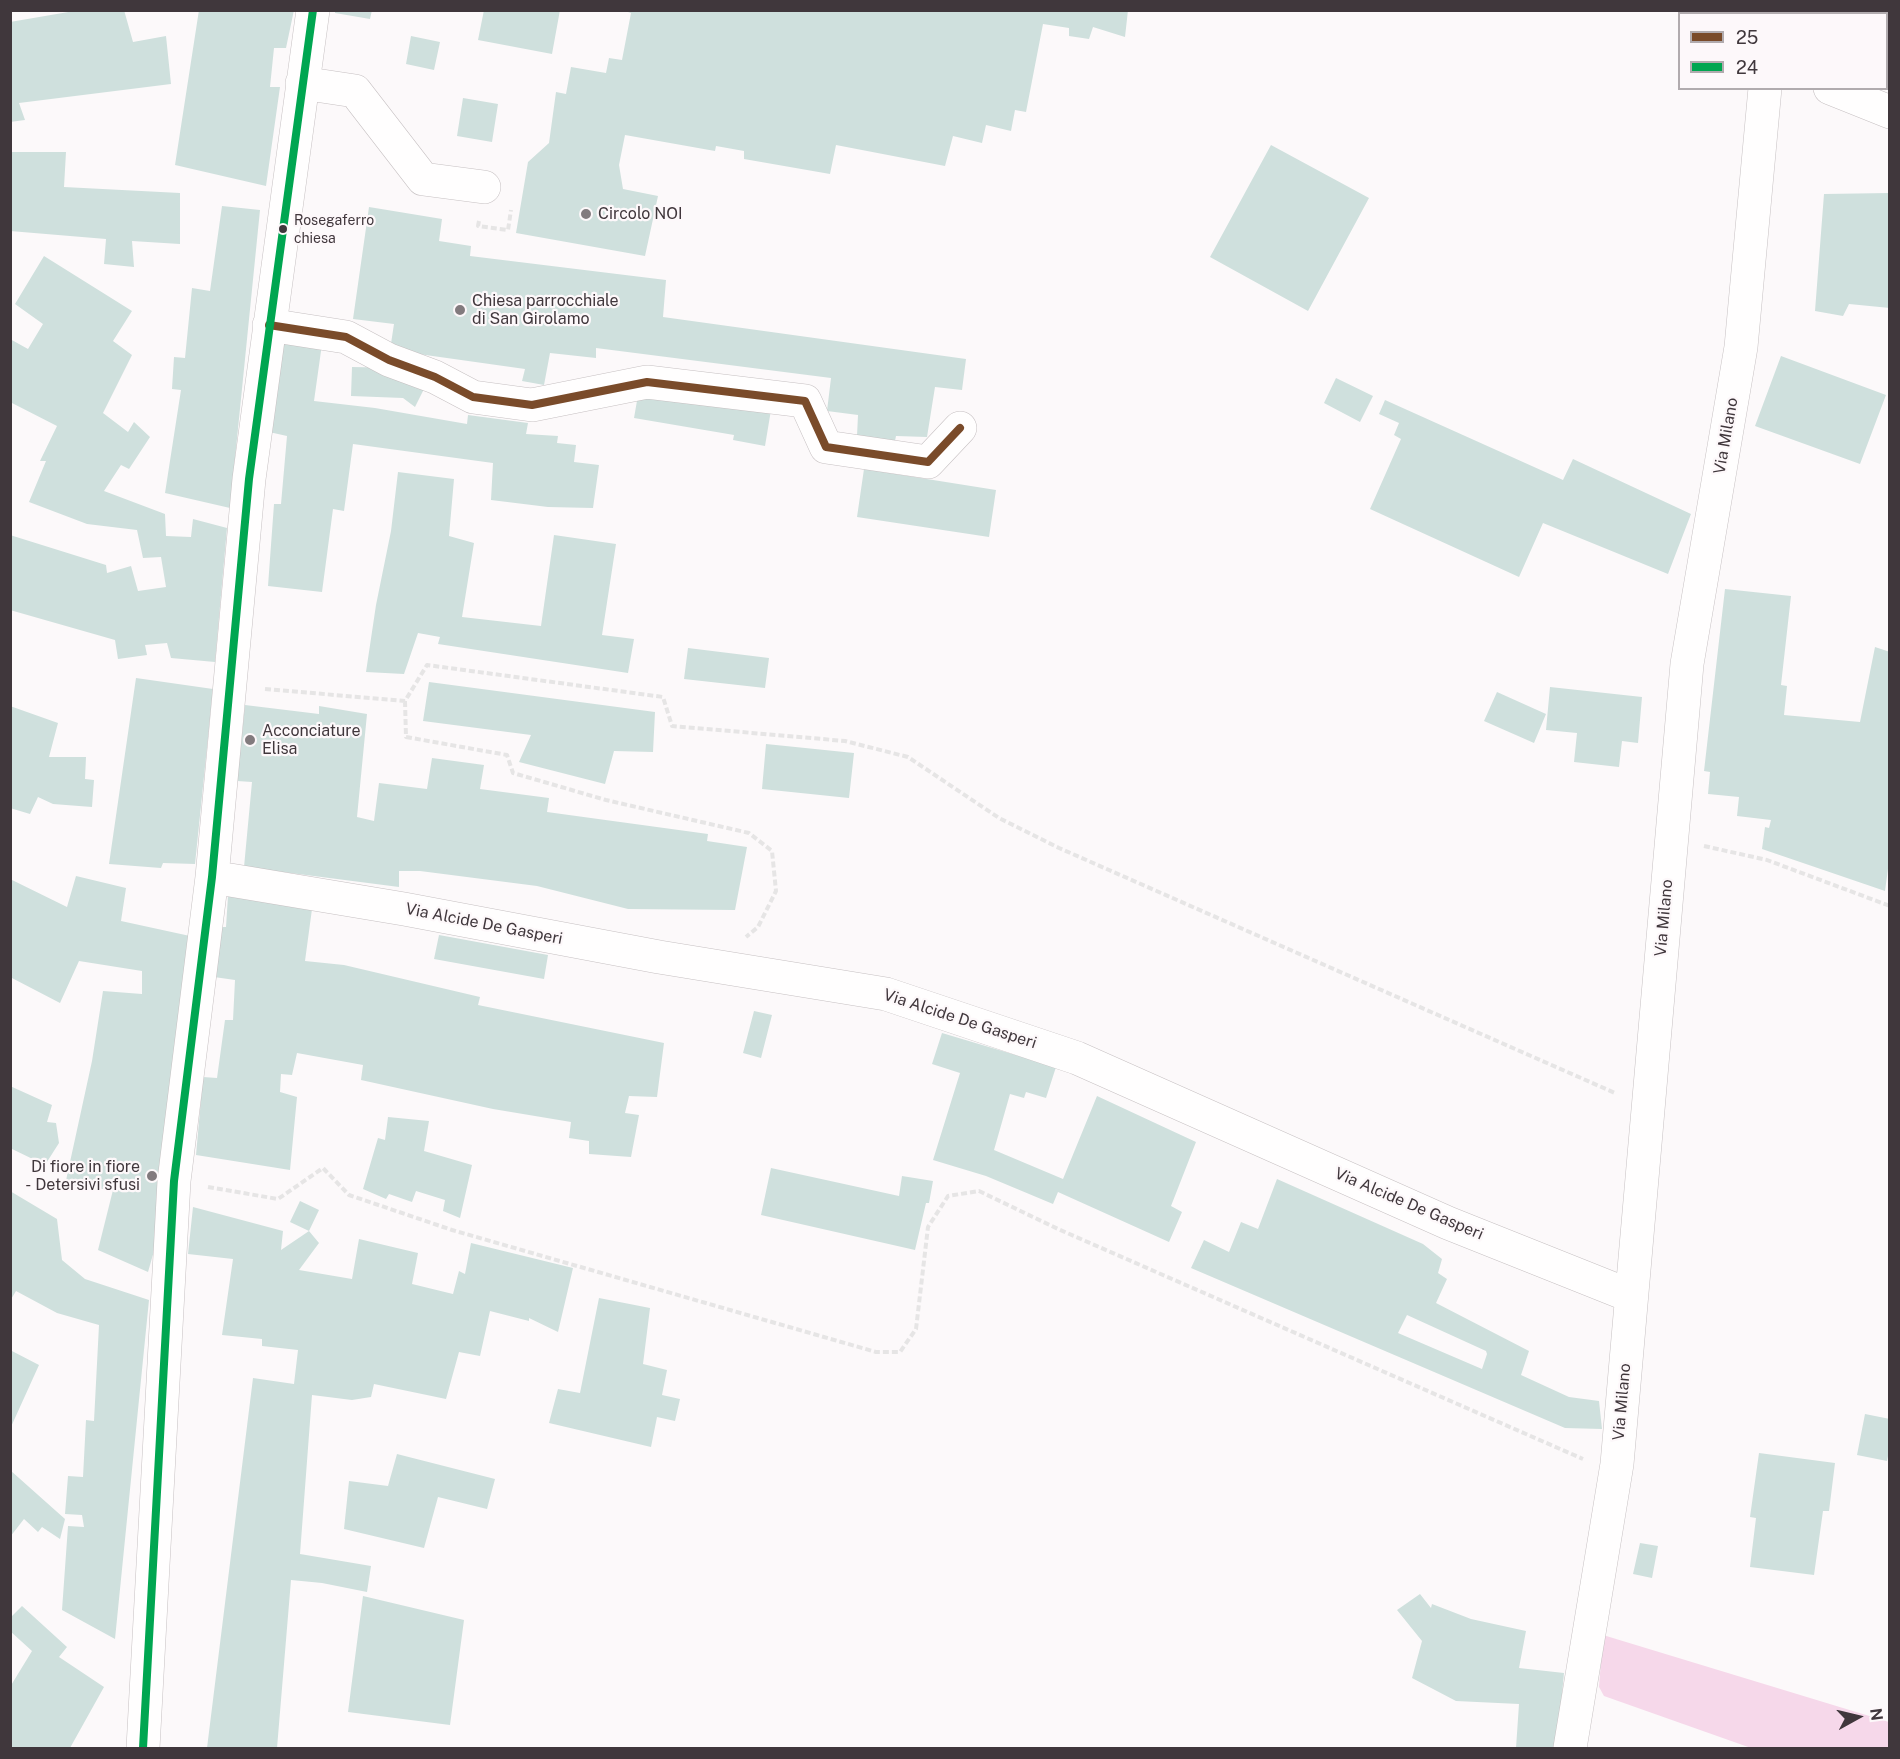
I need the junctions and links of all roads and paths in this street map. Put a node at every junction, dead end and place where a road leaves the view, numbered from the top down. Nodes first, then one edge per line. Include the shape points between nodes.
1 (313, 10) edge
2 (302, 83) junction
3 (1765, 90) edge
4 (1835, 90) edge
5 (1890, 112) edge
6 (484, 187) dead end
7 (269, 325) junction
8 (960, 428) dead end
9 (231, 685) junction
10 (405, 702) junction
11 (1671, 838) junction
12 (212, 877) junction
13 (1890, 906) edge
14 (744, 939) dead end
15 (1648, 1108) junction
16 (174, 1181) junction
17 (1631, 1296) junction
18 (1615, 1473) junction
19 (143, 1749) edge
20 (1570, 1749) edge

1 - 2 street
2 - 6 street via 355,91 423,179
2 - 7 street
3 - 11 street, Via Milano via 1742,347 1687,664
4 - 5 street
7 - 8 street via 346,337 473,398 532,405 647,382 805,401 826,447 928,462
7 - 9 street via 249,479
9 - 10 path
9 - 12 street
10 - 14 path via 406,737 507,755 513,773 606,800 749,833 772,851 777,891 758,927
10 - 15 path via 428,665 663,697 672,726 845,741 908,757 999,818 1059,848
11 - 13 path via 1767,860
11 - 15 street, Via Milano
12 - 16 street
12 - 17 street, Via Alcide De Gasperi via 886,994 1077,1058 1448,1223
15 - 17 street, Via Milano
16 - 18 path via 278,1199 322,1168 349,1195 441,1227 876,1352 900,1352 916,1329 928,1227 948,1196 979,1191
16 - 19 street
17 - 18 street, Via Milano
18 - 20 street, Via Milano

